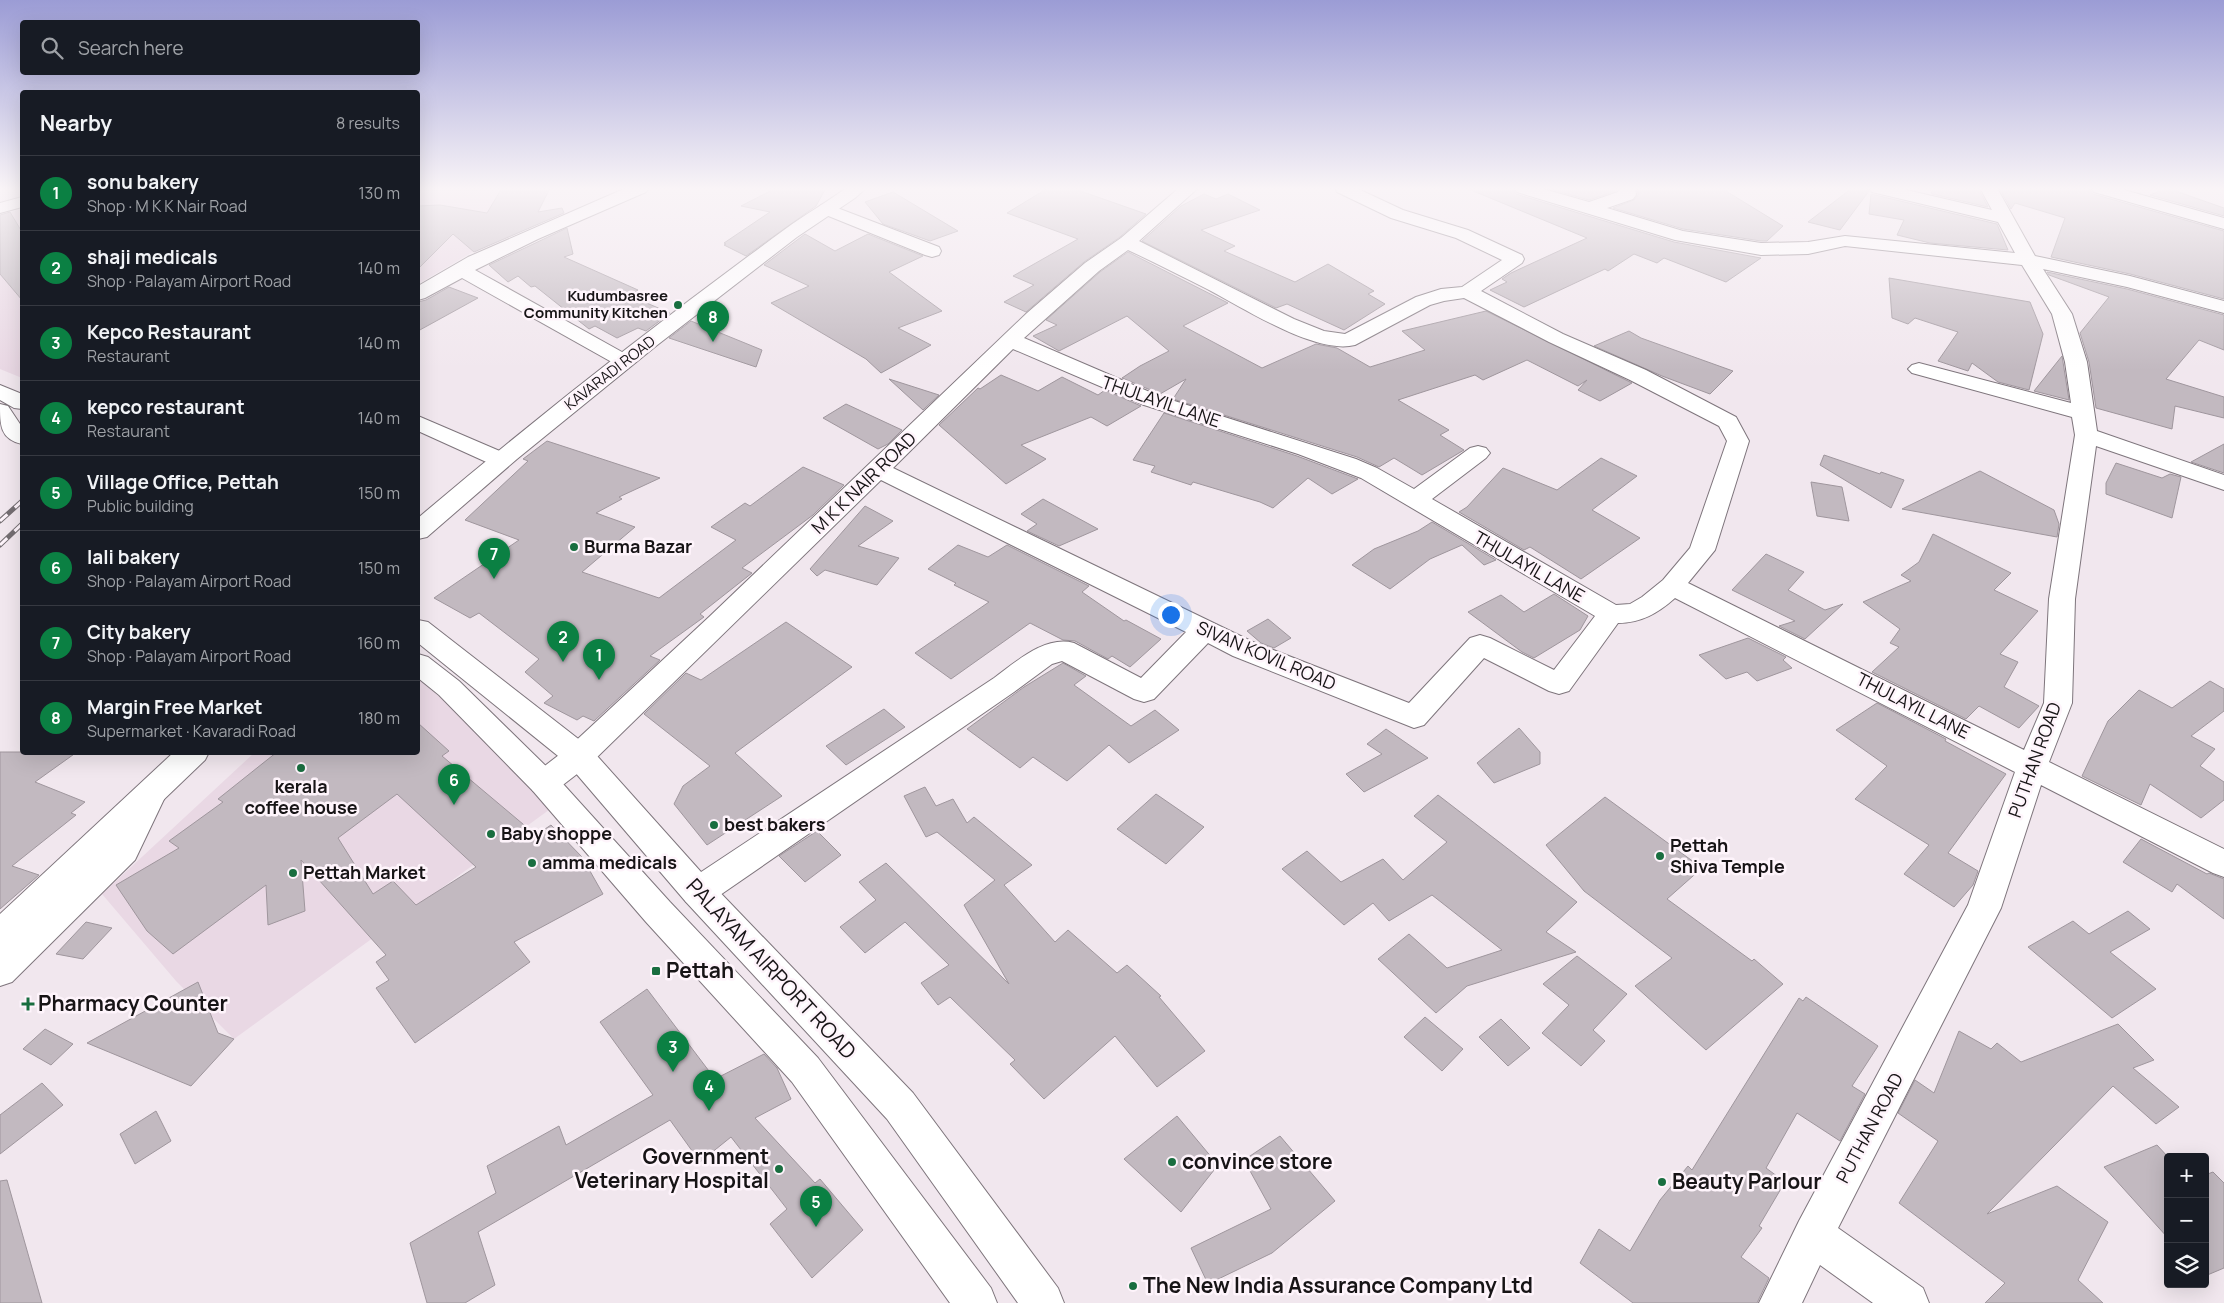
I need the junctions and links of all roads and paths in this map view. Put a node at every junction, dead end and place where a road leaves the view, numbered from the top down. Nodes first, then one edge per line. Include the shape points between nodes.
1 (502, 249) edge
2 (771, 249) edge
3 (929, 249) edge
4 (1117, 249) edge
5 (1141, 249) edge
6 (1493, 249) edge
7 (1920, 249) edge
8 (2022, 249) edge
9 (932, 250) dead end
10 (2028, 260) junction
11 (462, 270) junction
12 (1467, 292) junction
13 (420, 293) edge
14 (2224, 307) edge
15 (1011, 340) junction
16 (624, 361) junction
17 (1919, 369) dead end
18 (0, 391) edge
19 (20, 402) edge
20 (0, 411) edge
21 (420, 424) edge
22 (2085, 424) junction
23 (19, 435) edge
24 (1478, 453) dead end
25 (501, 460) junction
26 (877, 470) junction
27 (2224, 483) edge
28 (1414, 501) junction
29 (420, 529) edge
30 (1672, 586) junction
31 (1611, 614) junction
32 (1204, 630) junction
33 (420, 631) edge
34 (420, 666) edge
35 (191, 755) edge
36 (579, 756) junction
37 (2032, 766) junction
38 (544, 784) junction
39 (150, 795) junction
40 (2224, 864) edge
41 (698, 892) junction
42 (0, 921) edge
43 (0, 935) edge
44 (0, 970) edge
45 (1813, 1235) junction
46 (976, 1303) edge
47 (1043, 1303) edge
48 (1780, 1303) edge
49 (1908, 1303) edge

1 - 11 street
2 - 16 street, KAVARADI ROAD
3 - 9 street
4 - 15 street, M K K NAIR ROAD via 1034,316
5 - 12 street via 1286,322 1335,341 1348,341 1423,301 1454,292
6 - 12 street via 1515,259
7 - 10 street
8 - 10 street, PUTHAN ROAD
10 - 14 street
10 - 22 street, PUTHAN ROAD via 2062,314 2076,362
11 - 13 street
11 - 16 street
12 - 30 street via 1728,422 1738,441 1702,550
15 - 26 street, M K K NAIR ROAD
15 - 28 street, THULAYIL LANE via 1099,381 1199,417 1329,456 1369,473
16 - 25 street, KAVARADI ROAD
17 - 22 street
18 - 19 street
20 - 23 street
21 - 25 street
22 - 27 street
22 - 37 street, PUTHAN ROAD via 2062,599 2058,703
24 - 28 street
25 - 29 street, KAVARADI ROAD
26 - 32 street, SIVAN KOVIL ROAD
26 - 36 street, M K K NAIR ROAD
28 - 31 street, THULAYIL LANE
30 - 31 street via 1645,609 1628,615
30 - 37 street, THULAYIL LANE
31 - 32 street, SIVAN KOVIL ROAD via 1558,684 1480,646 1414,717 1243,649
32 - 41 street via 1144,692 1064,650 1042,657
33 - 36 street, PALAYAM AIRPORT ROAD
34 - 38 street via 449,688
35 - 39 street
36 - 38 street, M K K NAIR ROAD
36 - 41 street, PALAYAM AIRPORT ROAD
37 - 40 street, THULAYIL LANE
37 - 45 street, PUTHAN ROAD via 1984,908
38 - 46 street via 805,1070
39 - 42 street via 128,802
39 - 43 street
39 - 44 street via 124,851
41 - 47 street, PALAYAM AIRPORT ROAD via 900,1106
45 - 48 street, PUTHAN ROAD
45 - 49 street

